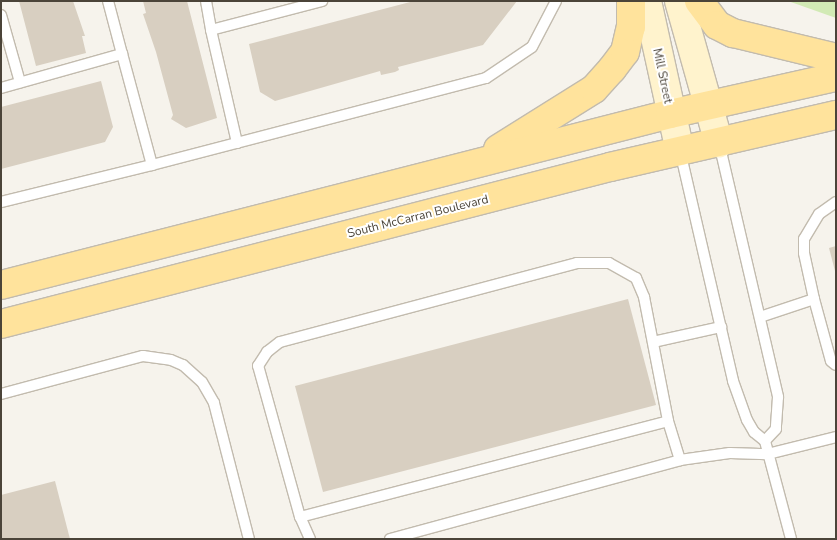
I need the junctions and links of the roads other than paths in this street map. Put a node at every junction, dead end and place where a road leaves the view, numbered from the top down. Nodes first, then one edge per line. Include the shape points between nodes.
1 (108, 1) edge
2 (206, 1) edge
3 (322, 1) edge
4 (556, 1) edge
5 (632, 1) edge
6 (647, 1) edge
7 (679, 1) edge
8 (699, 1) edge
9 (1, 16) edge
10 (212, 30) junction
11 (122, 54) junction
12 (836, 58) edge
13 (836, 77) edge
14 (20, 82) junction
15 (1, 88) edge
16 (707, 106) junction
17 (670, 114) junction
18 (836, 114) edge
19 (236, 143) junction
20 (719, 143) junction
21 (680, 151) junction
22 (152, 165) junction
23 (472, 165) junction
24 (1, 202) edge
25 (836, 202) edge
26 (1, 284) edge
27 (814, 299) junction
28 (760, 317) junction
29 (1, 324) edge
30 (721, 327) junction
31 (653, 342) junction
32 (836, 365) edge
33 (1, 394) edge
34 (668, 421) junction
35 (836, 437) edge
36 (765, 441) junction
37 (768, 454) junction
38 (680, 460) junction
39 (300, 517) junction
40 (249, 539) edge
41 (310, 539) edge
42 (390, 539) edge
43 (790, 539) edge

1 - 11 lane
2 - 10 lane
3 - 10 lane
4 - 19 lane via 532,47 486,78
5 - 23 main road via 631,27 625,52 600,82
6 - 17 main road, Mill Street
7 - 16 main road
8 - 12 main road via 717,25 734,33
9 - 14 lane
10 - 19 lane
11 - 14 lane
11 - 22 lane
13 - 16 main road
14 - 15 lane
16 - 17 main road
16 - 20 main road
17 - 21 main road, Mill Street
17 - 23 main road
18 - 20 main road, South McCarran Boulevard
19 - 22 lane
20 - 21 main road, South McCarran Boulevard
20 - 28 lane
21 - 29 main road, South McCarran Boulevard
21 - 30 lane
22 - 24 lane
23 - 26 main road
25 - 27 lane via 819,214 804,239
27 - 28 lane
27 - 32 lane via 831,360
28 - 36 lane via 778,397 776,429
30 - 31 lane
30 - 36 lane via 739,401 754,432
31 - 34 lane
31 - 39 lane via 644,297 636,278 609,263 585,263 280,342 267,352 258,366
33 - 40 lane via 143,356 157,356 183,366 202,382 214,403
34 - 38 lane
34 - 39 lane
35 - 37 lane
36 - 37 lane
37 - 38 lane via 730,453
37 - 43 lane
38 - 42 lane
39 - 41 lane

